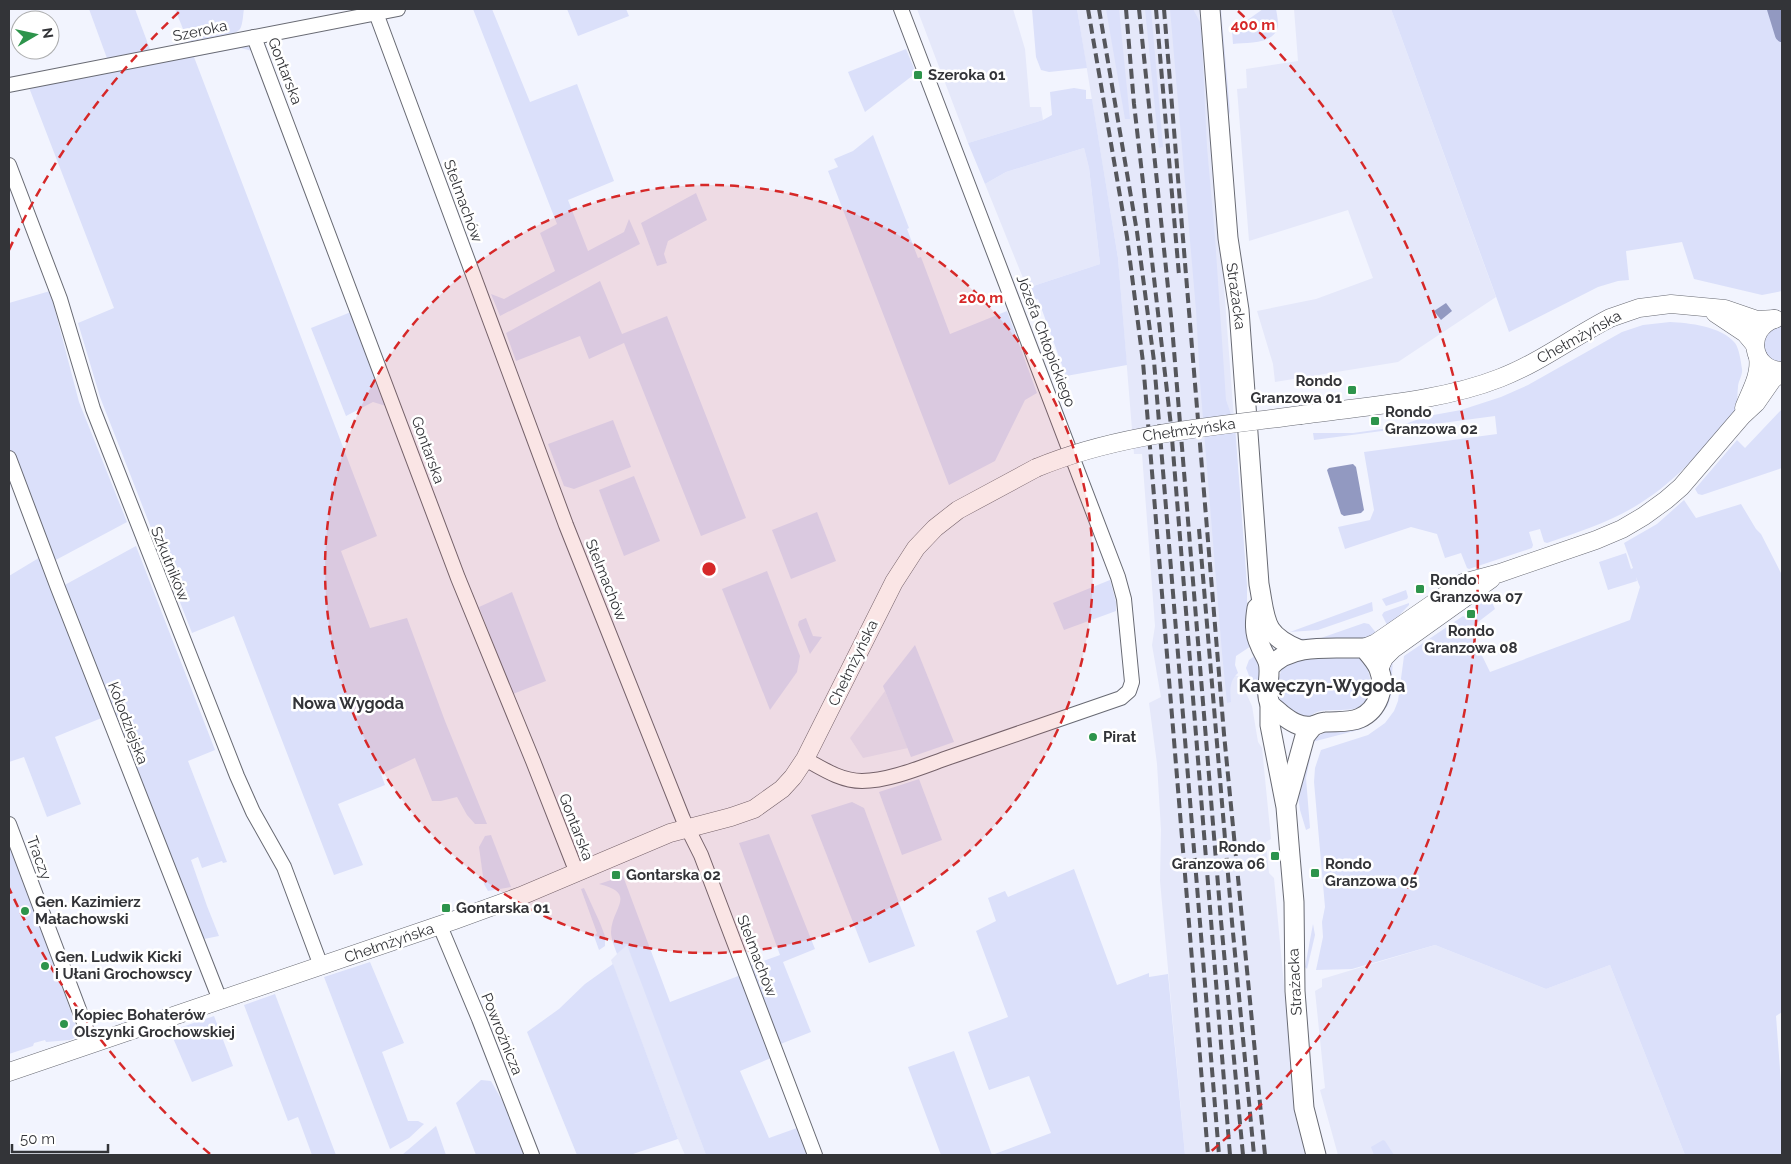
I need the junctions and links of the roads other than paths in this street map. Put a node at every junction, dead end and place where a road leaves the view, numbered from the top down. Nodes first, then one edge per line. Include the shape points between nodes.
1 (398, 9) edge
2 (901, 9) edge
3 (1210, 9) edge
4 (376, 13) junction
5 (254, 37) junction
6 (9, 85) edge
7 (9, 165) edge
8 (1708, 308) junction
9 (1779, 318) edge
10 (1756, 351) junction
11 (1782, 371) edge
12 (1742, 416) junction
13 (9, 458) edge
14 (1500, 573) junction
15 (1259, 584) junction
16 (1364, 648) junction
17 (1300, 650) junction
18 (1269, 668) junction
19 (1379, 669) junction
20 (1270, 704) junction
21 (1313, 726) junction
22 (805, 759) junction
23 (1286, 807) junction
24 (9, 824) edge
25 (687, 828) junction
26 (577, 873) junction
27 (440, 926) junction
28 (321, 966) junction
29 (220, 1000) junction
30 (92, 1044) junction
31 (9, 1072) edge
32 (532, 1155) edge
33 (815, 1155) edge
34 (1316, 1155) edge

1 - 4 street, Szeroka
2 - 22 street, Józefa Chłopickiego via 1118,577 1124,599 1132,679 1129,691 1121,698 878,779 859,781 841,778
3 - 15 main road, Strażacka via 1228,238 1239,310
4 - 5 street, Szeroka
4 - 25 street, Stelmachów via 566,525
5 - 6 street, Szeroka
5 - 26 street, Gontarska via 458,578
7 - 28 street, Szkutników via 60,299 92,409 237,776 284,867
8 - 9 street, Chełmżyńska via 1725,309 1758,320
8 - 10 street, Chełmżyńska via 1745,333
8 - 22 street, Chełmżyńska, bridge via 1672,304 1639,308 1610,318 1531,364 1483,384 1438,396 1122,440 1076,452 1036,468 958,510 916,548 894,582
9 - 10 street via 1760,328 1755,339
10 - 11 street, Chełmżyńska via 1769,368
10 - 12 street via 1759,365
11 - 12 street
12 - 14 street via 1680,487 1644,516 1605,537
13 - 29 street, Kołodziejska
14 - 16 street via 1463,583
14 - 19 street via 1393,649
15 - 17 main road, Strażacka via 1268,628 1280,640
15 - 18 main road, Strażacka via 1255,624
16 - 17 main road
16 - 19 main road
17 - 18 main road via 1281,658
18 - 20 main road
19 - 21 main road via 1380,694 1374,707 1351,721
20 - 21 main road via 1290,721 1301,726
20 - 23 main road, Strażacka via 1270,725
21 - 23 main road, Strażacka via 1305,736
22 - 25 street, Chełmżyńska via 788,782 763,803 738,815
23 - 34 main road, Strażacka via 1304,1108
24 - 30 street, Traczy
25 - 26 street, Chełmżyńska
25 - 33 street, Stelmachów via 701,856
26 - 27 street, Chełmżyńska
27 - 28 street, Chełmżyńska
27 - 32 street, Powroźnicza
28 - 29 street, Chełmżyńska
29 - 30 street, Chełmżyńska
30 - 31 street, Chełmżyńska

